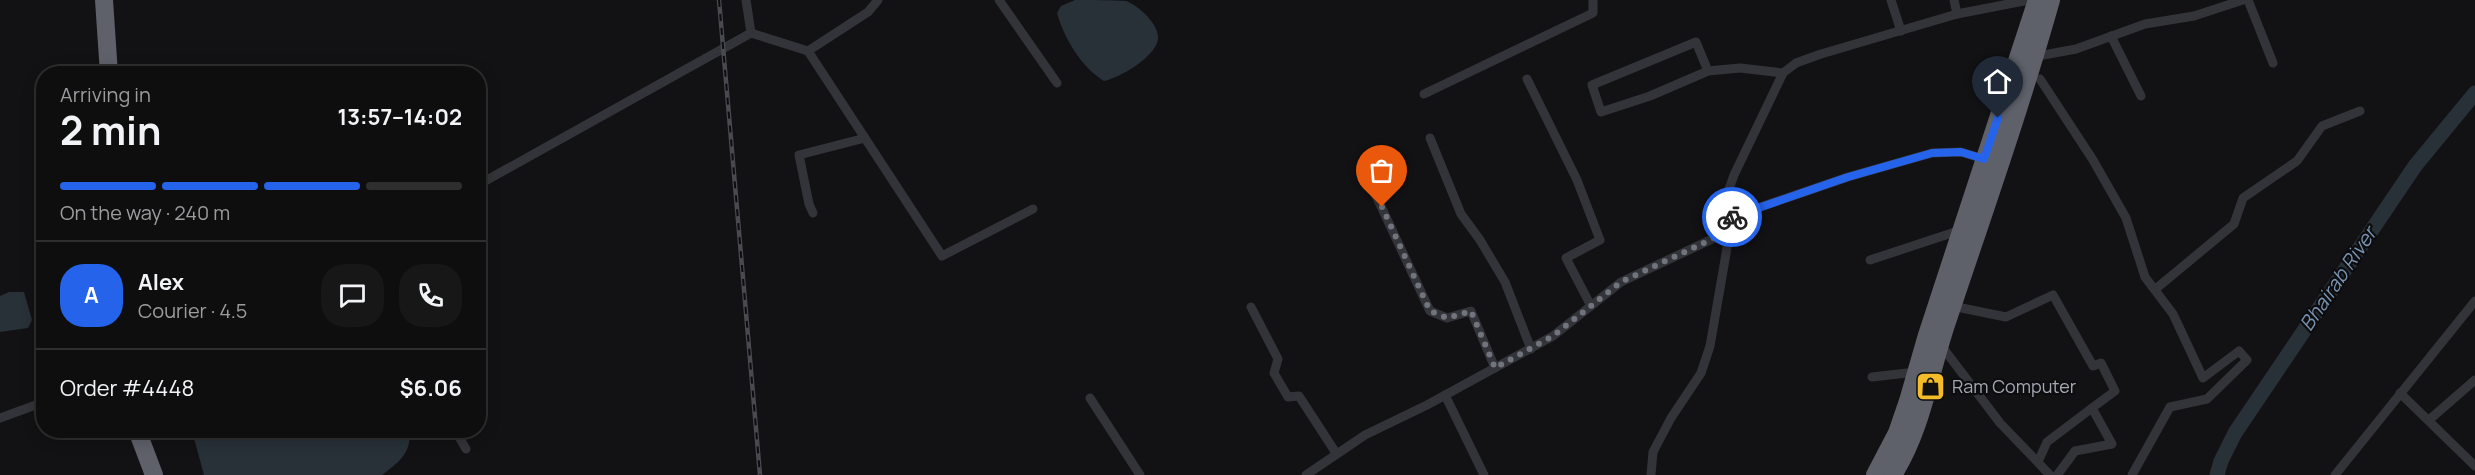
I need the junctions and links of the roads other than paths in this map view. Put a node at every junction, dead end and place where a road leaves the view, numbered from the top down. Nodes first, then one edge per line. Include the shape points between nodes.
1 (104, 0) edge
2 (746, 0) edge
3 (878, 0) edge
4 (999, 0) edge
5 (1593, 0) edge
6 (1891, 0) edge
7 (1954, 0) edge
8 (2029, 0) edge
9 (2037, 0) edge
10 (2050, 0) edge
11 (2246, 0) edge
12 (1957, 15) junction
13 (1901, 31) junction
14 (751, 33) junction
15 (2110, 36) junction
16 (808, 51) junction
17 (2027, 57) junction
18 (2273, 63) dead end
19 (109, 66) edge
20 (1708, 71) junction
21 (1783, 73) junction
22 (1527, 79) dead end
23 (2040, 79) dead end
24 (1057, 83) dead end
25 (1424, 94) dead end
26 (2141, 96) dead end
27 (2360, 111) dead end
28 (865, 138) junction
29 (1430, 138) dead end
30 (1984, 159) junction
31 (1364, 170) dead end
32 (486, 180) edge
33 (1033, 210) dead end
34 (813, 213) dead end
35 (1728, 218) junction
36 (1961, 230) junction
37 (1727, 232) junction
38 (1870, 260) dead end
39 (2158, 287) dead end
40 (2475, 302) edge
41 (1592, 306) junction
42 (1952, 306) junction
43 (1251, 307) dead end
44 (1940, 344) junction
45 (1531, 349) junction
46 (1495, 368) junction
47 (1916, 372) junction
48 (1872, 377) dead end
49 (2475, 380) edge
50 (2400, 393) junction
51 (1445, 395) junction
52 (1090, 398) dead end
53 (36, 405) edge
54 (2092, 408) junction
55 (0, 418) edge
56 (2429, 420) junction
57 (140, 438) edge
58 (460, 438) edge
59 (466, 449) dead end
60 (1336, 453) junction
61 (2038, 462) junction
62 (2475, 466) edge
63 (2054, 474) edge
64 (154, 475) edge
65 (1140, 475) edge
66 (1306, 475) edge
67 (1484, 475) edge
68 (1652, 475) edge
69 (1875, 475) edge
70 (1893, 475) edge
71 (2132, 475) edge
72 (2334, 475) edge

1 - 19 highway
2 - 14 street
3 - 16 street via 868,12
4 - 24 street
5 - 25 street via 1593,13
6 - 13 street
7 - 12 street
8 - 12 street
9 - 17 highway
10 - 17 highway
11 - 15 street
11 - 18 street
12 - 13 street
13 - 21 street via 1821,54 1796,63
14 - 16 street
14 - 32 street
15 - 17 street via 2076,49
15 - 26 street
16 - 28 street
17 - 30 highway
17 - 42 highway
20 - 20 street via 1601,112 1592,85 1696,42
20 - 21 street via 1740,68
21 - 35 street via 1734,175 1728,192
22 - 41 street via 1577,180 1600,240 1566,258
23 - 71 street via 2126,218 2145,277 2173,314 2203,378 2239,351 2247,360 2207,399 2170,407
27 - 39 street via 2322,126 2297,161 2242,198 2234,224
28 - 33 street via 942,256
28 - 34 street via 799,155
29 - 45 street via 1461,214 1505,282
30 - 35 street via 1961,152 1932,153
30 - 36 highway
31 - 46 street via 1430,311 1447,318 1471,311
35 - 37 street
36 - 38 street
36 - 47 highway
37 - 41 street via 1621,282
37 - 68 street via 1707,355 1701,373 1653,452
40 - 50 street
41 - 45 street
42 - 44 highway
42 - 54 street via 2006,317 2053,295 2093,366 2101,363 2115,391
43 - 60 street via 1278,359 1274,373 1288,397 1299,396
44 - 61 street via 2000,423
44 - 70 highway via 1921,413
45 - 46 street
46 - 51 street
47 - 48 street
47 - 69 highway via 1897,433
49 - 56 street
50 - 56 street
50 - 72 street
51 - 60 street
51 - 67 street
52 - 65 street
53 - 55 street
54 - 61 street via 2046,442
54 - 63 street via 2112,444 2075,451
56 - 62 street
57 - 64 highway
58 - 59 street
60 - 66 street
61 - 63 street

